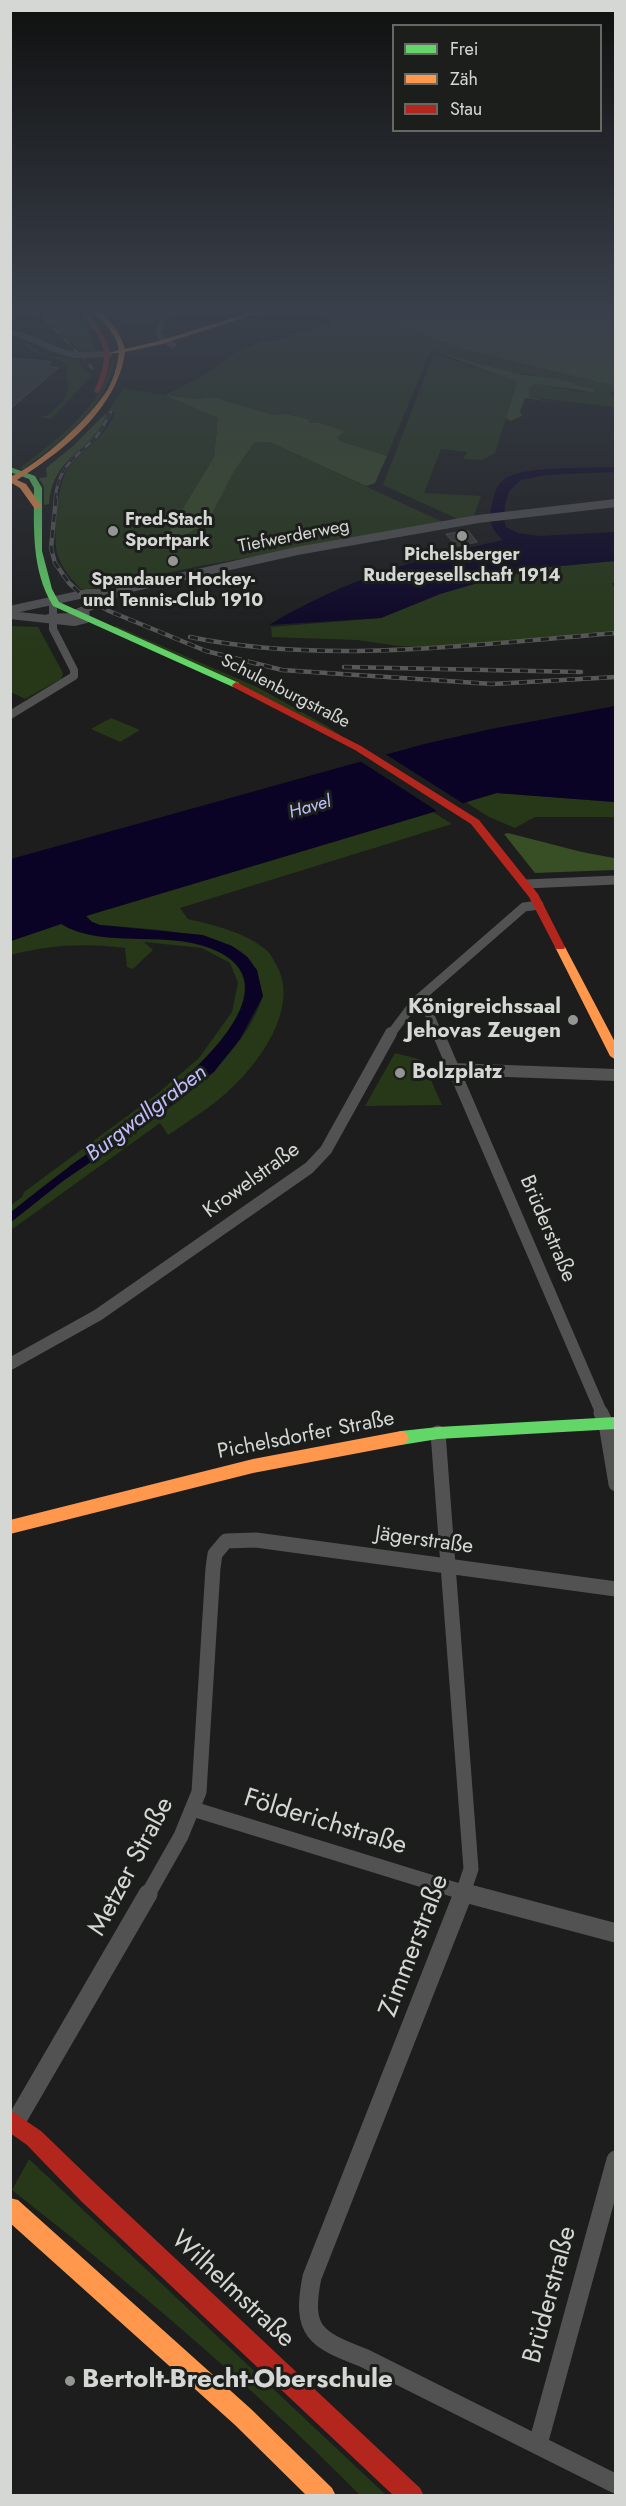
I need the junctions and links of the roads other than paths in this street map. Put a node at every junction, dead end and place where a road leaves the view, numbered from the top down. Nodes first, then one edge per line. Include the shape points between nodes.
1 (75, 430) edge
2 (13, 475) edge
3 (615, 503) edge
4 (118, 593) junction
5 (53, 596) junction
6 (10, 610) edge
7 (82, 614) junction
8 (10, 615) edge
9 (50, 618) junction
10 (10, 715) edge
11 (615, 880) edge
12 (526, 884) junction
13 (539, 905) junction
14 (415, 1002) junction
15 (615, 1056) edge
16 (452, 1069) junction
17 (615, 1075) edge
18 (10, 1364) edge
19 (611, 1423) edge
20 (438, 1433) junction
21 (615, 1484) edge
22 (10, 1527) edge
23 (226, 1541) joint
24 (448, 1565) junction
25 (615, 1589) edge
26 (193, 1809) junction
27 (464, 1893) junction
28 (615, 1933) edge
29 (12, 2125) edge
30 (615, 2160) edge
31 (10, 2208) edge
32 (308, 2316) joint
33 (538, 2445) junction
34 (615, 2484) edge
35 (324, 2496) edge
36 (412, 2496) edge

1 - 2 street
2 - 5 street via 32,478 37,484 38,551
3 - 4 street, Tiefwerderweg via 478,519 297,551
4 - 5 street, Tiefwerderweg
4 - 7 street, Tiefwerderweg
5 - 6 street, Tiefwerderweg
5 - 7 street, Schulenburgstraße
5 - 9 street
7 - 9 street, Tiefwerderweg
7 - 9 street, Tiefwerderweg via 74,622
7 - 12 street, Schulenburgstraße via 262,686 332,724 358,748 482,828
8 - 9 street, Tiefwerderweg
9 - 10 street via 52,633 74,676
11 - 12 street
12 - 13 street, Schulenburgstraße
13 - 14 street, Krowelstraße via 524,907
13 - 15 street, Schulenburgstraße
14 - 16 street, Brüderstraße via 428,1011
14 - 18 street, Krowelstraße via 389,1037 326,1150 309,1168 98,1315
16 - 17 street
16 - 19 street, Brüderstraße
19 - 20 street, Pichelsdorfer Straße
19 - 21 street, Brüderstraße
20 - 22 street, Pichelsdorfer Straße via 361,1444 248,1468
20 - 24 street, Zimmerstraße
23 - 24 street, Jägerstraße via 256,1540
23 - 26 street, Metzer Straße via 215,1554 213,1568 199,1792
24 - 25 street, Jägerstraße
24 - 27 street, Zimmerstraße via 471,1869
26 - 27 street, Földerichstraße
26 - 29 street, Metzer Straße via 128,1930
27 - 28 street, Földerichstraße
27 - 32 street, Zimmerstraße via 312,2277
29 - 36 street, Wilhelmstraße via 34,2138
30 - 33 street, Brüderstraße
31 - 35 street via 243,2417
32 - 33 street, Wilhelmstraße via 314,2332 325,2343 364,2358
33 - 34 street, Wilhelmstraße

